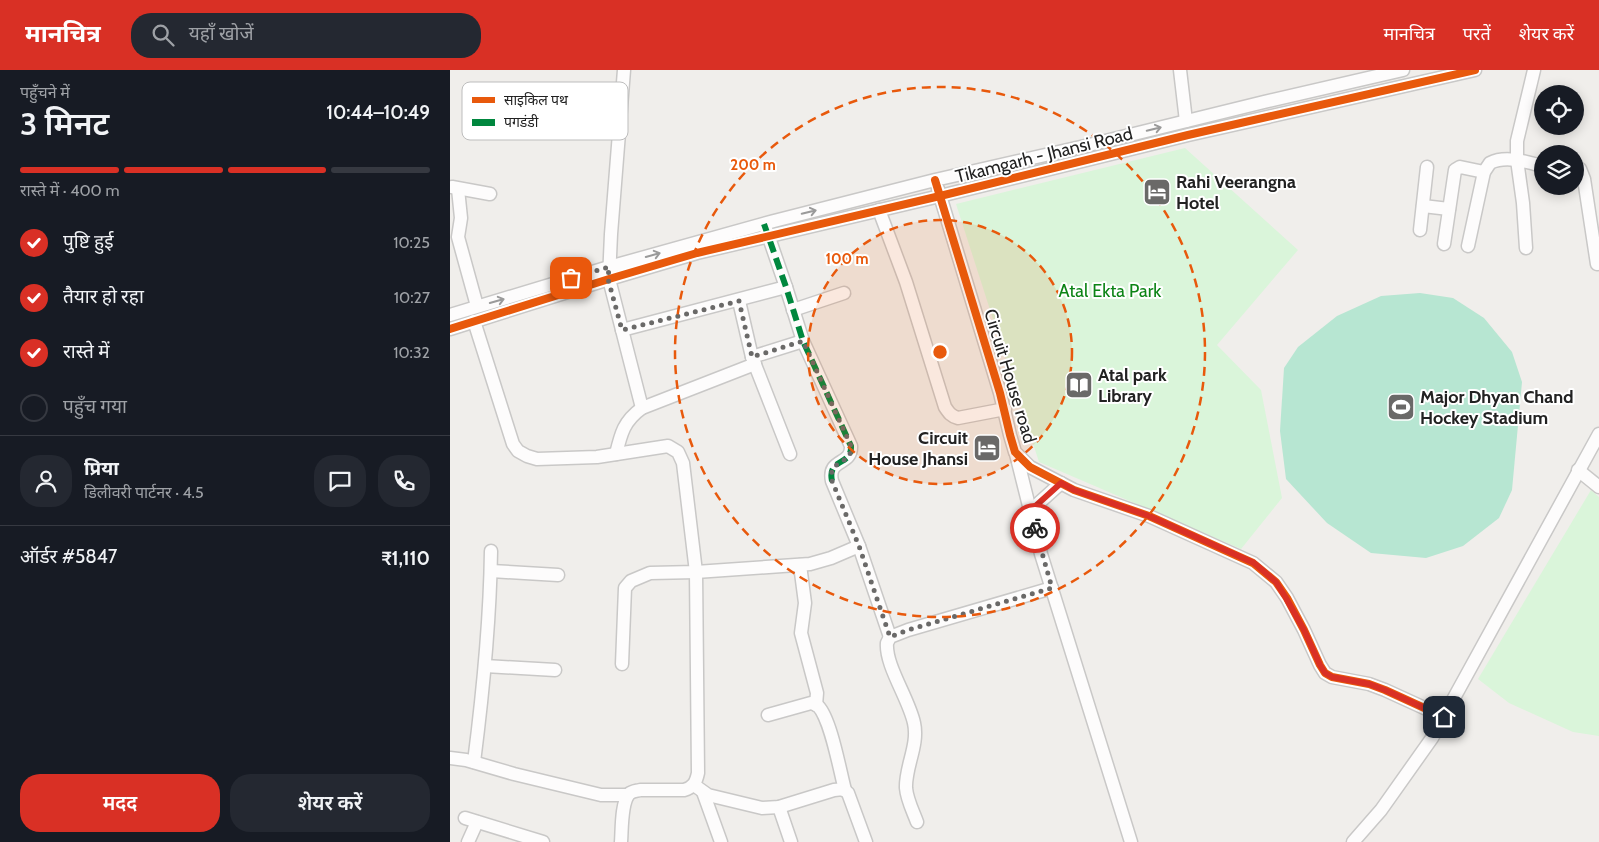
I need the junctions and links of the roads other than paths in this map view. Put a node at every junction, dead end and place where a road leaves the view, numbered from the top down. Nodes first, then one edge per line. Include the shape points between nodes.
1 (1180, 70) edge
2 (1403, 70) edge
3 (1475, 70) edge
4 (1534, 70) edge
5 (1264, 102) junction
6 (1268, 117) junction
7 (1186, 121) junction
8 (619, 140) edge
9 (1517, 160) junction
10 (1534, 164) edge
11 (1427, 167) dead end
12 (1484, 172) junction
13 (1584, 179) edge
14 (935, 180) junction
15 (454, 188) edge
16 (490, 194) dead end
17 (940, 196) junction
18 (1423, 206) junction
19 (1449, 209) junction
20 (879, 210) junction
21 (766, 230) junction
22 (1420, 230) dead end
23 (1444, 244) dead end
24 (1468, 246) dead end
25 (1526, 248) dead end
26 (1597, 264) dead end
27 (609, 273) junction
28 (786, 287) junction
29 (844, 293) dead end
30 (739, 301) junction
31 (477, 306) junction
32 (793, 310) junction
33 (450, 315) edge
34 (474, 320) junction
35 (451, 327) edge
36 (622, 330) junction
37 (803, 341) junction
38 (753, 360) junction
39 (642, 408) junction
40 (1005, 409) junction
41 (1599, 434) edge
42 (1015, 452) junction
43 (616, 454) junction
44 (790, 454) dead end
45 (1578, 470) junction
46 (1061, 483) junction
47 (1599, 487) edge
48 (1030, 511) junction
49 (859, 546) junction
50 (491, 551) dead end
51 (800, 565) junction
52 (491, 571) junction
53 (696, 572) junction
54 (558, 575) dead end
55 (1052, 588) junction
56 (890, 637) junction
57 (622, 664) dead end
58 (485, 666) junction
59 (555, 670) dead end
60 (816, 705) junction
61 (768, 715) dead end
62 (1444, 717) junction
63 (450, 758) edge
64 (474, 762) junction
65 (699, 788) junction
66 (845, 790) junction
67 (628, 795) junction
68 (779, 807) junction
69 (465, 818) dead end
70 (477, 822) junction
71 (917, 822) dead end
72 (468, 842) edge
73 (543, 842) edge
74 (621, 842) edge
75 (721, 842) edge
76 (791, 842) edge
77 (866, 842) edge
78 (1131, 842) edge
79 (1352, 842) edge

1 - 7 street
2 - 5 street, Tikamgarh - Jhansi Road
3 - 6 street, Tikamgarh - Jhansi Road
4 - 9 street via 1519,128
5 - 6 street
5 - 7 street, Tikamgarh - Jhansi Road
6 - 17 street, Tikamgarh - Jhansi Road
14 -> 7 street, Tikamgarh - Jhansi Road
8 - 27 street
9 - 10 street
9 - 12 street via 1494,161
9 - 25 street
11 - 18 street
12 - 19 street via 1457,168
12 - 24 street
13 - 26 street
14 - 17 street, Circuit House road
21 -> 14 street, Tikamgarh - Jhansi Road
15 - 16 street
15 - 31 street via 461,218 458,237
17 - 20 street, Tikamgarh - Jhansi Road
17 - 40 street, Circuit House road
18 - 19 street
18 - 22 street
19 - 23 street
20 - 21 street, Tikamgarh - Jhansi Road
20 - 40 street via 906,282 945,407 958,418
21 - 27 street, Tikamgarh - Jhansi Road via 697,253
21 - 28 street
31 -> 27 street, Tikamgarh - Jhansi Road
27 - 34 street, Tikamgarh - Jhansi Road
27 - 36 street
28 - 30 street
28 - 32 street
29 - 32 street
30 - 36 street
30 - 38 street
31 - 33 street, Tikamgarh - Jhansi Road
32 - 37 street
34 - 35 street, Tikamgarh - Jhansi Road
34 - 43 street via 513,444 518,451 536,459
36 - 39 street
37 - 38 street
37 - 49 street via 851,446 848,458 830,473
38 - 39 street
38 - 44 street
39 - 43 street via 627,420
40 - 42 street, Circuit House road
41 - 45 street
42 - 46 street, Circuit House road via 1030,467
42 - 48 street
43 - 53 street via 668,446 678,452 683,463
45 - 47 street
45 - 62 street
46 - 48 street
46 - 62 street, Circuit House road via 1149,516 1254,563 1276,582 1325,673 1369,684
48 - 55 street
49 - 51 street via 823,561
49 - 56 street
50 - 52 street
51 - 53 street
51 - 60 street via 805,603 801,633
52 - 54 street
52 - 58 street
53 - 57 street via 650,573 631,580 625,588
53 - 65 street
55 - 56 street
55 - 78 street
56 - 71 street via 887,642 889,658 914,723 914,745 906,790
58 - 59 street
58 - 64 street
60 - 61 street via 803,705
60 - 66 street via 829,728
62 - 79 street via 1381,810
63 - 64 street
64 - 67 street via 601,795
65 - 67 street via 640,790
65 - 68 street via 718,798 762,808
65 - 75 street
66 - 68 street via 834,790
66 - 77 street
67 - 74 street via 623,810
68 - 76 street
69 - 70 street
70 - 72 street
70 - 73 street

